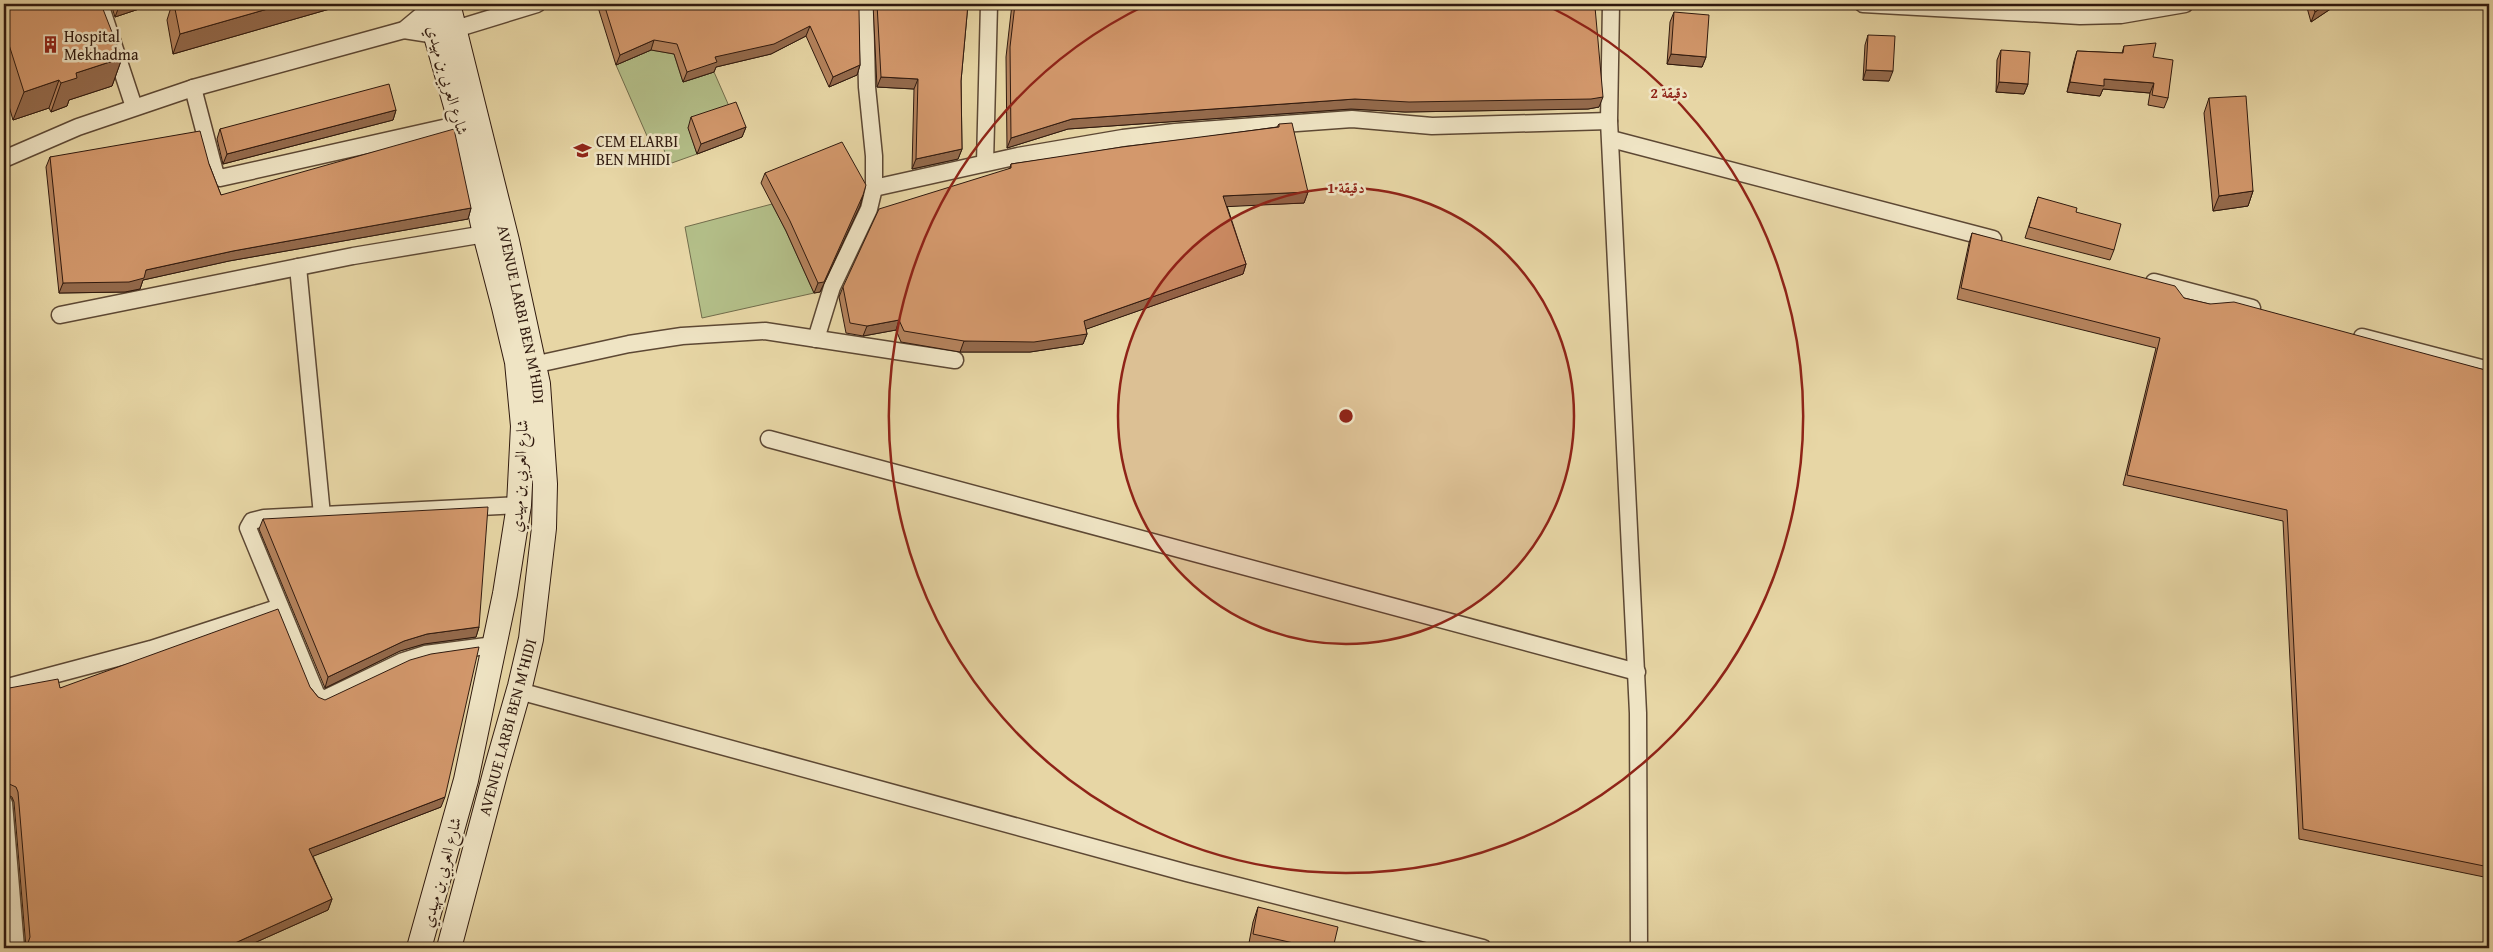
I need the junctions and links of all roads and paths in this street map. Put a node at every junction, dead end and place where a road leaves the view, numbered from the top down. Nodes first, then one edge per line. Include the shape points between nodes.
1 (100, 4) edge
2 (537, 4) edge
3 (865, 4) edge
4 (989, 4) edge
5 (1611, 4) edge
6 (1863, 4) edge
7 (2185, 4) edge
8 (438, 5) edge
9 (404, 30) junction
10 (445, 32) junction
11 (192, 88) junction
12 (134, 107) junction
13 (1609, 121) junction
14 (461, 124) junction
15 (1611, 138) junction
16 (5, 155) edge
17 (985, 163) junction
18 (874, 188) junction
19 (485, 234) junction
20 (2004, 242) edge
21 (298, 267) junction
22 (2138, 278) edge
23 (2272, 313) edge
24 (60, 314) dead end
25 (2349, 333) edge
26 (816, 339) junction
27 (954, 360) dead end
28 (533, 365) junction
29 (2489, 370) edge
30 (769, 440) dead end
31 (519, 505) junction
32 (322, 515) junction
33 (280, 607) junction
34 (494, 645) junction
35 (1637, 672) junction
36 (4, 688) edge
37 (519, 692) junction
38 (4, 803) edge
39 (16, 948) edge
40 (419, 948) edge
41 (449, 948) edge
42 (1483, 948) edge
43 (1639, 948) edge

1 - 12 street
2 - 10 street
3 - 18 street via 866,78
4 - 17 street
5 - 13 street
6 - 7 street via 2080,16 2121,15
8 - 9 street
8 - 10 main road, شارع العربي بن مهيدي
9 - 10 street
9 - 11 street
10 - 14 main road, شارع العربي بن مهيدي
10 - 28 main road, AVENUE LARBI BEN M'HIDI via 514,270
11 - 12 street
11 - 14 street via 215,172 220,178
12 - 16 street
13 - 15 street
13 - 17 street via 1432,126 1352,119 1267,124 1123,138
14 - 19 main road, شارع العربي بن مهيدي
15 - 20 street
15 - 35 street
17 - 18 street
18 - 26 street via 868,209 832,287
19 - 21 street
19 - 31 main road, شارع العربي بن مهيدي via 517,362 523,426
21 - 24 street
21 - 32 street
22 - 23 street
25 - 29 street
26 - 27 street
26 - 28 street via 765,331 682,336
28 - 37 main road, AVENUE LARBI BEN M'HIDI via 543,437 544,528 531,638
30 - 35 street
31 - 32 street
31 - 34 main road, شارع العربي بن مهيدي via 515,543
32 - 33 street via 264,518 249,524 248,531
33 - 34 street via 316,693 322,700 403,661 425,654
33 - 36 street via 151,648
34 - 40 main road, شارع العربي بن مهيدي via 466,780
35 - 43 street
37 - 41 main road, AVENUE LARBI BEN M'HIDI
37 - 42 street via 1187,873
38 - 39 street

